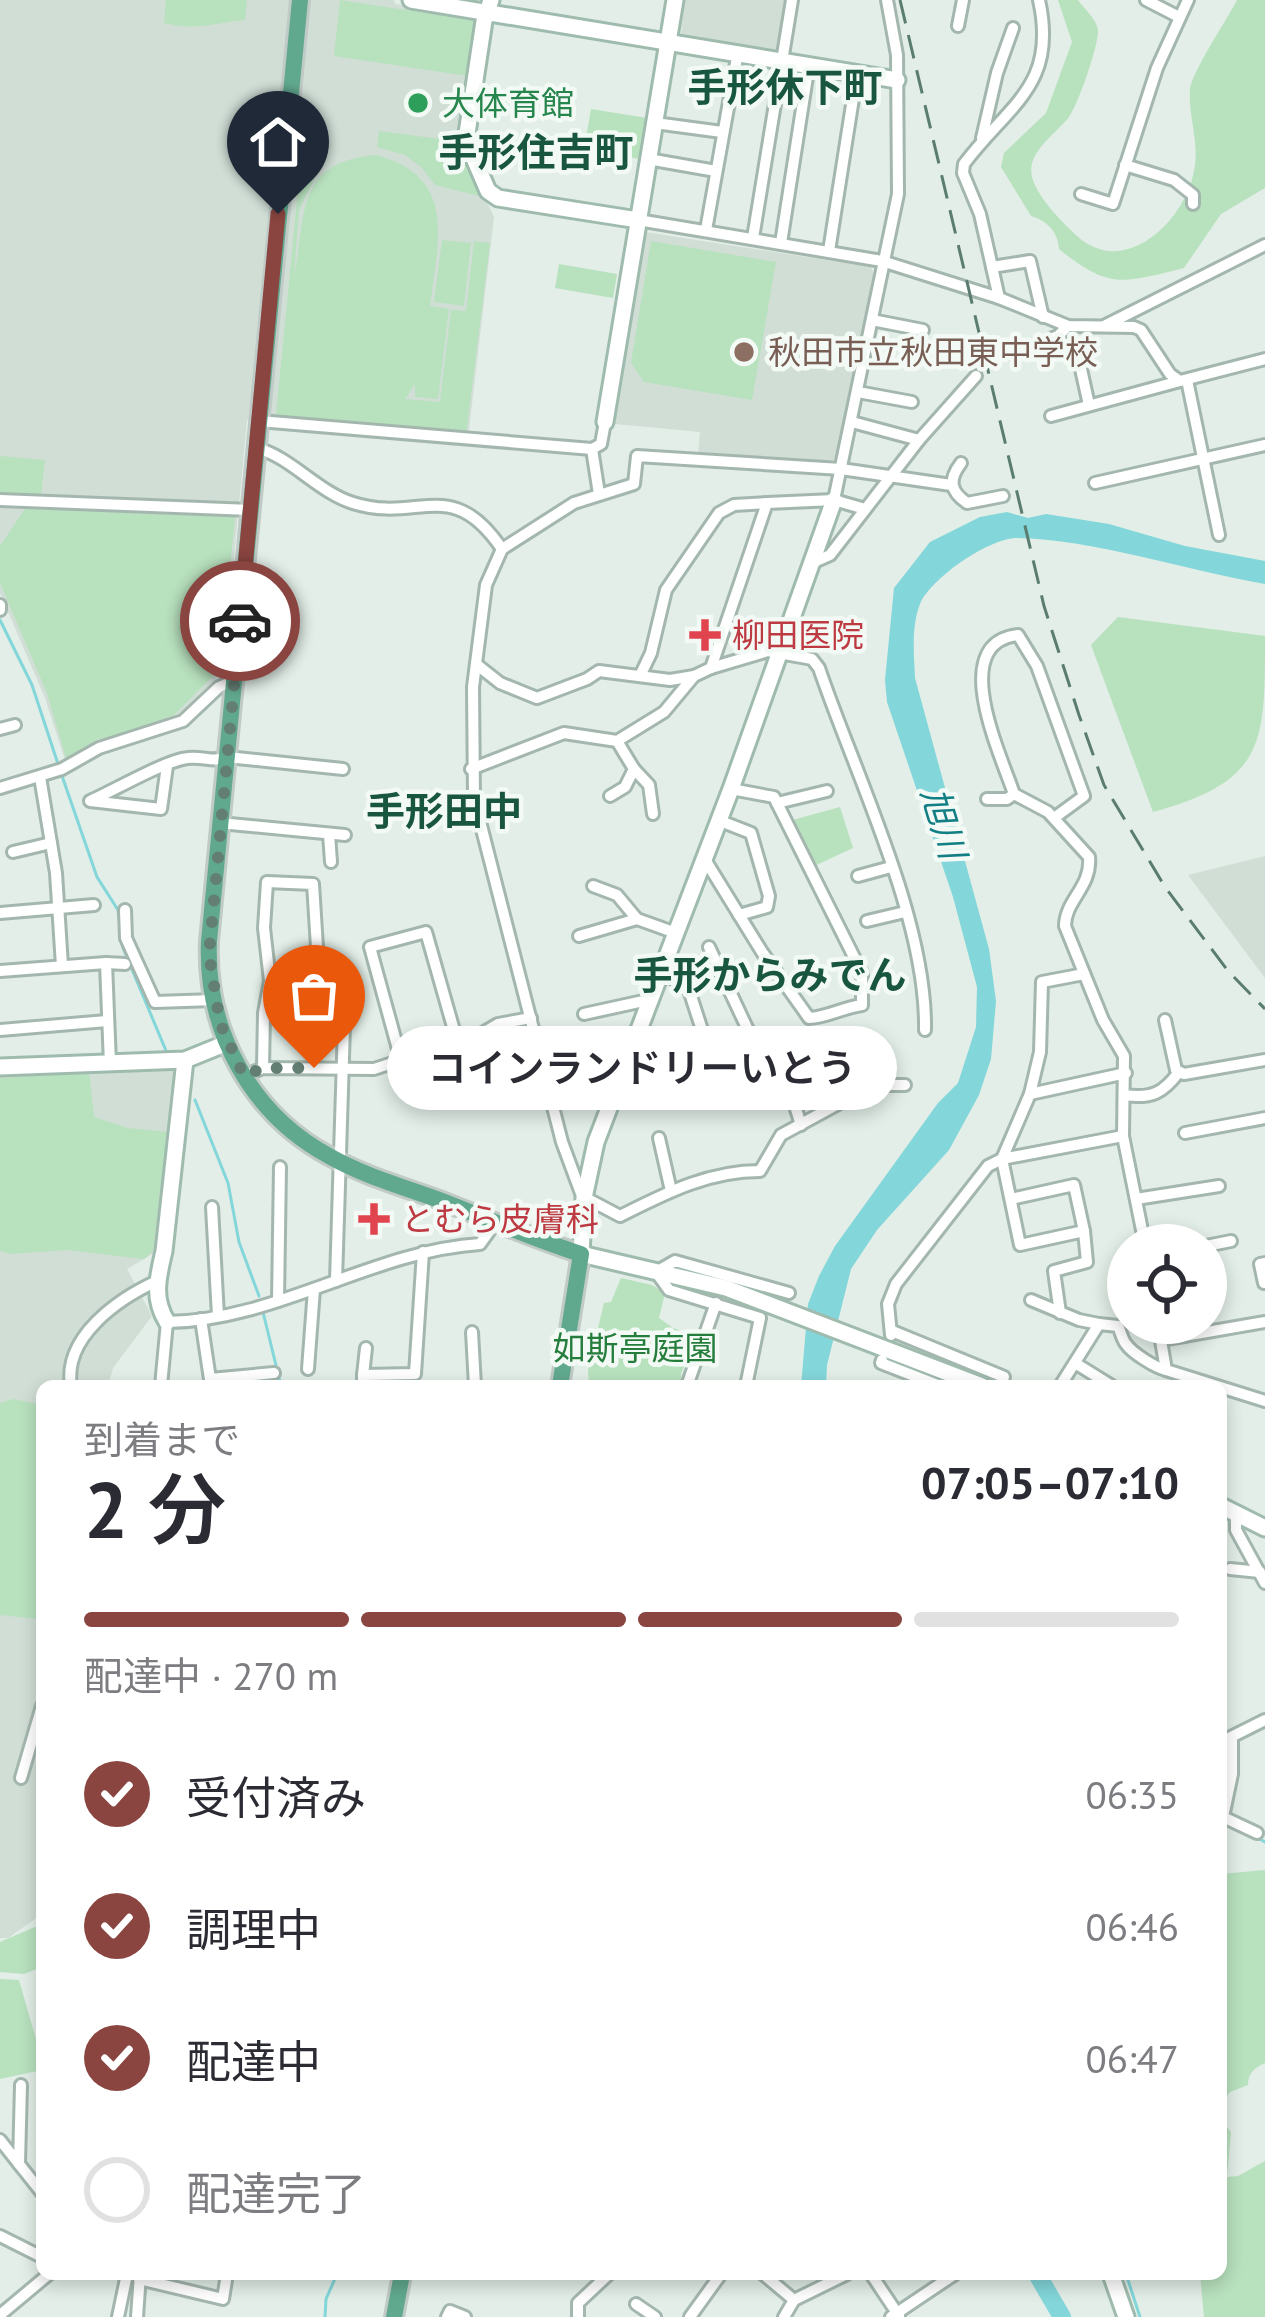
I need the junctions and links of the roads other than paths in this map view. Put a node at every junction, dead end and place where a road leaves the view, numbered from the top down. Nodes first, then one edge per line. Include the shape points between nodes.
1 (301, 0) edge
2 (412, 0) edge
3 (675, 0) edge
4 (792, 0) edge
5 (887, 0) edge
6 (963, 0) edge
7 (1039, 0) edge
8 (1146, 0) edge
9 (1188, 0) edge
10 (489, 6) edge
11 (1179, 17) junction
12 (958, 26) dead end
13 (1013, 28) dead end
14 (668, 41) junction
15 (738, 52) junction
16 (782, 59) junction
17 (809, 64) junction
18 (856, 73) junction
19 (897, 80) junction
20 (655, 123) junction
21 (722, 132) junction
22 (981, 141) junction
23 (649, 159) junction
24 (1125, 165) junction
25 (716, 171) junction
26 (1081, 194) dead end
27 (1193, 204) dead end
28 (638, 220) junction
29 (706, 230) junction
30 (753, 238) junction
31 (781, 243) junction
32 (1265, 245) edge
33 (829, 251) junction
34 (882, 261) junction
35 (992, 267) junction
36 (999, 298) junction
37 (1042, 317) junction
38 (872, 320) junction
39 (1068, 326) junction
40 (1104, 326) junction
41 (923, 331) dead end
42 (1013, 354) dead end
43 (1265, 359) edge
44 (1079, 360) dead end
45 (976, 376) dead end
46 (1183, 381) junction
47 (858, 392) junction
48 (912, 402) dead end
49 (1089, 405) junction
50 (1051, 416) dead end
51 (259, 421) junction
52 (605, 422) joint
53 (852, 422) junction
54 (920, 440) junction
55 (1265, 445) edge
56 (257, 448) junction
57 (592, 449) junction
58 (1205, 460) junction
59 (961, 464) dead end
60 (842, 469) junction
61 (892, 479) junction
62 (1095, 483) dead end
63 (951, 485) junction
64 (599, 494) junction
65 (1003, 496) dead end
66 (0, 500) edge
67 (834, 500) junction
68 (767, 503) junction
69 (865, 509) junction
70 (251, 510) junction
71 (1219, 535) dead end
72 (502, 549) junction
73 (812, 563) junction
74 (780, 650) junction
75 (476, 664) junction
76 (711, 668) junction
77 (640, 676) junction
78 (694, 676) junction
79 (235, 680) junction
80 (15, 725) dead end
81 (0, 729) edge
82 (617, 741) junction
83 (227, 757) junction
84 (167, 766) junction
85 (343, 769) dead end
86 (634, 769) junction
87 (471, 770) junction
88 (40, 777) junction
89 (0, 788) edge
90 (731, 789) junction
91 (827, 791) dead end
92 (1014, 794) junction
93 (610, 796) dead end
94 (987, 799) dead end
95 (777, 802) junction
96 (652, 814) dead end
97 (1054, 818) junction
98 (718, 820) junction
99 (220, 823) junction
100 (329, 834) junction
101 (345, 835) dead end
102 (51, 843) junction
103 (13, 853) dead end
104 (704, 858) junction
105 (332, 862) dead end
106 (891, 867) junction
107 (859, 875) dead end
108 (593, 886) dead end
109 (94, 905) dead end
110 (59, 906) junction
111 (125, 910) dead end
112 (904, 912) junction
113 (0, 913) edge
114 (739, 915) junction
115 (637, 920) junction
116 (867, 921) dead end
117 (676, 933) junction
118 (579, 936) dead end
119 (709, 947) dead end
120 (106, 963) junction
121 (125, 964) dead end
122 (62, 966) junction
123 (660, 970) junction
124 (0, 971) edge
125 (1084, 974) junction
126 (271, 981) junction
127 (214, 1000) junction
128 (648, 1000) junction
129 (584, 1014) dead end
130 (531, 1018) junction
131 (1166, 1020) dead end
132 (107, 1021) junction
133 (344, 1026) dead end
134 (0, 1030) edge
135 (702, 1030) dead end
136 (925, 1030) dead end
137 (457, 1041) junction
138 (226, 1043) junction
139 (626, 1059) junction
140 (184, 1060) junction
141 (400, 1060) junction
142 (1265, 1060) edge
143 (110, 1064) junction
144 (0, 1067) edge
145 (263, 1068) junction
146 (344, 1069) junction
147 (1179, 1072) junction
148 (1126, 1073) junction
149 (244, 1076) junction
150 (787, 1080) dead end
151 (905, 1085) dead end
152 (1030, 1094) junction
153 (1124, 1095) junction
154 (1265, 1118) edge
155 (801, 1125) junction
156 (1185, 1133) dead end
157 (1123, 1136) junction
158 (659, 1138) dead end
159 (1002, 1160) junction
160 (340, 1162) junction
161 (280, 1167) dead end
162 (1220, 1186) dead end
163 (671, 1191) junction
164 (584, 1198) junction
165 (1011, 1199) junction
166 (1136, 1199) junction
167 (212, 1207) dead end
168 (495, 1223) junction
169 (1141, 1224) edge
170 (1084, 1232) junction
171 (1231, 1241) dead end
172 (1227, 1242) edge
173 (423, 1252) junction
174 (581, 1254) junction
175 (1265, 1263) edge
176 (656, 1272) junction
177 (157, 1281) junction
178 (336, 1281) junction
179 (1264, 1283) edge
180 (314, 1289) junction
181 (789, 1293) dead end
182 (1031, 1300) dead end
183 (278, 1301) junction
184 (716, 1303) junction
185 (1060, 1313) junction
186 (218, 1316) junction
187 (201, 1319) junction
188 (167, 1322) junction
189 (1265, 1322) edge
190 (1099, 1324) junction
191 (1227, 1329) edge
192 (472, 1332) dead end
193 (1162, 1344) edge
194 (365, 1348) dead end
195 (882, 1360) dead end
196 (1075, 1363) junction
197 (308, 1369) dead end
198 (1166, 1370) junction
199 (274, 1373) dead end
200 (70, 1380) edge
201 (162, 1380) edge
202 (211, 1380) edge
203 (230, 1380) edge
204 (363, 1380) edge
205 (370, 1380) edge
206 (475, 1380) edge
207 (561, 1380) edge
208 (690, 1380) edge
209 (747, 1380) edge
210 (924, 1380) edge
211 (967, 1380) edge
212 (998, 1380) edge
213 (1064, 1380) edge
214 (1102, 1380) edge
215 (1198, 1380) edge
216 (1227, 1389) edge
217 (1265, 1401) edge
218 (1228, 1509) edge
219 (1265, 1528) edge
220 (1230, 1569) dead end
221 (1262, 1578) edge
222 (1265, 1720) edge
223 (36, 1727) edge
224 (1227, 1739) edge
225 (1227, 1746) edge
226 (21, 1778) dead end
227 (1227, 1798) edge
228 (1227, 1819) edge
229 (1257, 1833) dead end
230 (21, 2085) dead end
231 (0, 2140) edge
232 (19, 2164) junction
233 (36, 2185) edge
234 (0, 2236) edge
235 (36, 2254) edge
236 (43, 2280) edge
237 (133, 2280) edge
238 (135, 2280) edge
239 (150, 2280) edge
240 (226, 2280) edge
241 (401, 2280) edge
242 (603, 2280) edge
243 (717, 2280) edge
244 (770, 2280) edge
245 (835, 2280) edge
246 (875, 2280) edge
247 (947, 2280) edge
248 (1113, 2280) edge
249 (794, 2300) junction
250 (636, 2304) dead end
251 (119, 2312) edge
252 (0, 2315) edge
253 (896, 2316) edge
254 (107, 2317) edge
255 (136, 2317) edge
256 (394, 2317) edge
257 (447, 2317) edge
258 (465, 2317) edge
259 (578, 2317) edge
260 (655, 2317) edge
261 (690, 2317) edge
262 (784, 2317) edge
263 (1126, 2317) edge

1 - 51 main road
2 - 10 street
3 - 14 street
4 - 16 street
5 - 19 street
6 - 12 street
7 - 22 street via 1046,43 1039,67 1020,104
8 - 11 street
9 - 11 street
10 - 14 street
10 - 28 street via 466,140 490,194
11 - 24 street
13 - 22 street
14 - 15 street
14 - 20 street
15 - 16 street
15 - 21 street
16 - 17 street
16 - 30 street
17 - 18 street
17 - 31 street
18 - 19 street
18 - 33 street
19 - 34 street via 898,194
20 - 21 street
20 - 23 street
21 - 25 street
22 - 35 street via 963,173
23 - 25 street
23 - 28 street
24 - 26 street via 1113,204
24 - 27 street via 1174,180
25 - 29 street
28 - 29 street
28 - 52 street
29 - 30 street
30 - 31 street
31 - 33 street
32 - 40 street
33 - 34 street
34 - 36 street
34 - 38 street
35 - 36 street
35 - 37 street via 1030,261
36 - 37 street
37 - 39 street
38 - 41 street
38 - 47 street
39 - 40 street
39 - 42 street
40 - 46 street via 1141,330
43 - 46 street
44 - 49 street
45 - 54 street
46 - 49 street
46 - 58 street
47 - 48 street
47 - 53 street
49 - 50 street
51 - 56 main road
51 - 57 street
52 - 57 street
53 - 54 street
53 - 60 street
54 - 61 street
55 - 58 street
56 - 70 main road
56 - 72 street via 364,506 452,506
57 - 64 street
58 - 62 street
58 - 71 street
59 - 63 street
60 - 61 street
60 - 64 street via 637,456 634,484
60 - 67 street
61 - 63 street
61 - 69 street
63 - 65 street via 967,503
64 - 72 street
66 - 70 street
67 - 68 street
67 - 69 street
67 - 73 street
68 - 76 street
68 - 77 street via 719,512 665,590
69 - 73 street via 830,555
70 - 79 main road
72 - 75 street via 486,585
73 - 74 street
74 - 76 street
74 - 90 street
74 - 106 street via 819,668
75 - 77 street via 537,698 599,671
75 - 87 street
76 - 78 street
77 - 78 street
78 - 82 street via 664,712
79 - 83 main road
79 - 88 street via 183,721
80 - 81 street
82 - 86 street
82 - 87 street via 564,733
83 - 84 street
83 - 85 street
83 - 99 main road
84 - 84 street via 109,793 90,801 161,808
86 - 93 street
86 - 96 street via 649,784
87 - 130 street
88 - 89 street
88 - 102 street
90 - 95 street
90 - 98 street
91 - 95 street
92 - 94 street
92 - 97 street
92 - 97 street via 980,679 989,650 1018,635 1084,796
95 - 114 street via 862,973 862,1005 809,1018
97 - 125 street via 1089,857 1088,879 1065,914
98 - 104 street
98 - 114 street via 751,833 769,896 767,907
99 - 100 street
99 - 127 main road via 209,954
100 - 101 street
100 - 105 street
102 - 103 street
102 - 110 street
104 - 114 street
104 - 117 street
106 - 107 street
106 - 112 street
108 - 115 street via 617,895
109 - 110 street
110 - 113 street
110 - 122 street
111 - 127 street via 126,938 155,1002
112 - 116 street
112 - 136 street
115 - 117 street
115 - 118 street
117 - 123 street
119 - 139 street via 764,1064 645,1095
120 - 121 street
120 - 122 street
120 - 132 street
122 - 124 street
123 - 128 street
123 - 135 street via 689,990
125 - 148 street
125 - 152 street via 1042,982
126 - 126 street via 267,882 313,884 318,963
126 - 145 street
127 - 138 main road
128 - 129 street
128 - 139 street
130 - 137 street
130 - 164 street
131 - 147 street
132 - 134 street
132 - 143 street
133 - 146 street
137 - 141 street
137 - 141 street via 425,932 370,947
138 - 140 street
138 - 149 main road
139 - 164 street
140 - 143 street
140 - 177 street
141 - 146 street
142 - 147 street
143 - 144 street
145 - 146 street
145 - 149 street
146 - 160 street
147 - 153 street via 1154,1096
148 - 152 street
148 - 153 street
149 - 160 main road via 281,1122
150 - 155 street
151 - 155 street via 873,1085
152 - 159 street
153 - 157 street
154 - 156 street
155 - 163 street via 781,1135 760,1172 726,1171
157 - 159 street
157 - 166 street
158 - 163 street
159 - 165 street
159 - 212 street via 988,1166 888,1304 892,1333
160 - 168 main road
160 - 178 street
161 - 183 street
162 - 166 street
163 - 164 street via 620,1216
164 - 174 street
165 - 170 street via 1074,1186
165 - 170 street via 1020,1245
166 - 169 street
167 - 186 street
168 - 173 street via 480,1244
168 - 174 main road
170 - 185 street via 1088,1262 1054,1271
171 - 172 street
173 - 178 street
173 - 205 street via 415,1374
174 - 176 street
174 - 207 main road
175 - 179 street
176 - 181 street via 675,1262
176 - 184 street via 669,1290
176 - 211 street via 726,1288
177 - 188 street
177 - 200 street via 122,1300 79,1342
178 - 180 street
180 - 183 street
180 - 197 street
182 - 185 street
183 - 186 street
184 - 208 street
184 - 209 street via 760,1318
185 - 190 street
186 - 187 street
187 - 188 street
187 - 202 street
188 - 201 street
189 - 191 street
190 - 196 street
190 - 198 street via 1118,1326 1126,1346
192 - 206 street
193 - 198 street
194 - 204 street
195 - 210 street
196 - 213 street
196 - 214 street
198 - 215 street
199 - 203 street
216 - 217 street
218 - 219 street
218 - 221 street
220 - 221 street
222 - 224 street
223 - 226 street
225 - 227 street
228 - 229 street
230 - 232 street
231 - 232 street
232 - 233 street
234 - 235 street
236 - 252 street
237 - 251 street
238 - 255 street
239 - 240 street via 223,2299
241 - 256 main road
242 - 259 street via 578,2303
243 - 261 street
244 - 249 street
245 - 249 street
246 - 253 street
247 - 253 street
248 - 263 street
249 - 262 street
250 - 260 street
251 - 254 street
257 - 258 street

